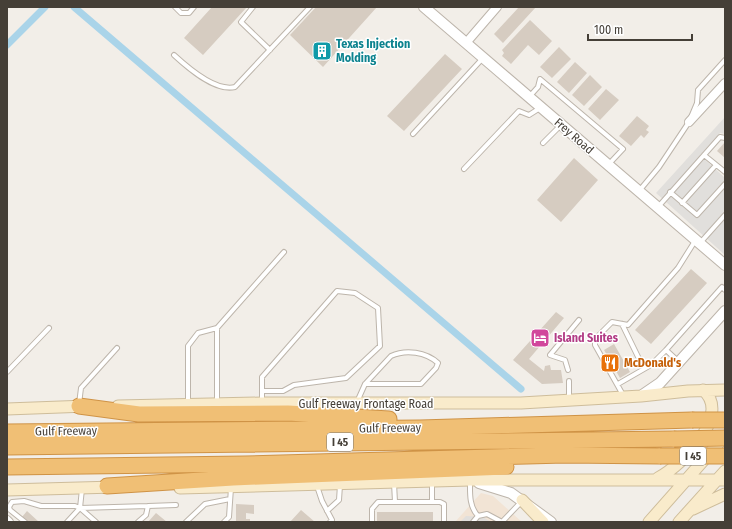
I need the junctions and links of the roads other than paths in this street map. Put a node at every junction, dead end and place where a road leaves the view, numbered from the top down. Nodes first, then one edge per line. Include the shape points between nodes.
1 (176, 7) edge
2 (194, 7) edge
3 (253, 7) edge
4 (310, 7) edge
5 (424, 7) edge
6 (497, 7) edge
7 (466, 43) junction
8 (270, 50) junction
9 (174, 55) dead end
10 (483, 58) junction
11 (725, 60) edge
12 (725, 83) edge
13 (529, 97) junction
14 (541, 108) junction
15 (689, 122) junction
16 (561, 125) junction
17 (413, 134) dead end
18 (725, 138) edge
19 (543, 143) dead end
20 (704, 155) junction
21 (608, 165) junction
22 (716, 165) junction
23 (464, 169) dead end
24 (725, 172) edge
25 (725, 184) edge
26 (638, 191) junction
27 (670, 192) junction
28 (682, 203) junction
29 (657, 207) junction
30 (725, 215) edge
31 (698, 241) junction
32 (284, 252) dead end
33 (725, 265) edge
34 (724, 287) edge
35 (725, 311) edge
36 (579, 320) dead end
37 (622, 324) junction
38 (49, 328) dead end
39 (217, 328) junction
40 (117, 348) dead end
41 (666, 350) junction
42 (679, 362) junction
43 (644, 369) junction
44 (568, 370) dead end
45 (7, 372) edge
46 (569, 381) dead end
47 (365, 384) junction
48 (618, 384) junction
49 (703, 390) junction
50 (725, 390) edge
51 (262, 391) junction
52 (641, 396) junction
53 (624, 398) junction
54 (570, 401) junction
55 (262, 403) junction
56 (188, 404) junction
57 (217, 404) junction
58 (356, 404) junction
59 (79, 406) junction
60 (7, 409) edge
61 (725, 420) edge
62 (420, 428) junction
63 (7, 432) edge
64 (725, 437) edge
65 (7, 447) edge
66 (565, 455) junction
67 (725, 456) edge
68 (7, 467) edge
69 (725, 471) edge
70 (686, 479) junction
71 (470, 480) junction
72 (656, 480) junction
73 (720, 480) edge
74 (432, 482) junction
75 (394, 483) junction
76 (317, 485) junction
77 (340, 485) junction
78 (107, 486) junction
79 (82, 487) junction
80 (231, 487) junction
81 (7, 490) edge
82 (725, 494) edge
83 (230, 499) junction
84 (522, 500) junction
85 (395, 502) junction
86 (432, 502) junction
87 (176, 505) dead end
88 (148, 506) junction
89 (80, 508) junction
90 (327, 511) junction
91 (689, 511) junction
92 (478, 516) junction
93 (25, 522) edge
94 (67, 522) edge
95 (96, 522) edge
96 (138, 522) edge
97 (186, 522) edge
98 (224, 522) edge
99 (330, 522) edge
100 (372, 522) edge
101 (444, 522) edge
102 (473, 522) edge
103 (502, 522) edge
104 (543, 522) edge
105 (551, 522) edge
106 (649, 522) edge
107 (679, 522) edge

1 - 2 lane via 181,13 189,13
3 - 8 lane via 241,22
4 - 8 lane
5 - 7 street, Frey Road
6 - 7 street
7 - 10 street, Frey Road
8 - 9 lane via 235,87 229,89 198,76
10 - 13 street, Frey Road
10 - 17 lane
11 - 15 lane via 698,90 697,103
12 - 15 street
13 - 14 street, Frey Road
13 - 21 lane via 538,87 540,79 623,149
14 - 16 street, Frey Road
14 - 23 lane via 529,115 519,111
15 - 26 lane via 659,167
16 - 19 lane
16 - 21 street, Frey Road
18 - 20 lane via 720,137
20 - 22 lane
20 - 27 lane
21 - 26 street, Frey Road
22 - 24 lane
22 - 28 lane
25 - 28 lane via 697,215
26 - 29 street, Frey Road
27 - 28 lane
27 - 29 lane
29 - 31 street, Frey Road
30 - 31 lane
31 - 33 street, Frey Road
31 - 37 lane via 678,268 628,324
32 - 39 lane
34 - 41 lane
35 - 42 street
36 - 44 lane via 550,355 565,360
37 - 43 lane
37 - 48 lane via 612,322 595,339 595,345
38 - 45 lane
39 - 56 lane via 198,333 188,346
39 - 57 lane
40 - 59 lane via 80,388
41 - 42 lane
41 - 43 lane via 651,366
42 - 52 street via 660,383
43 - 48 lane
46 - 54 lane
47 - 47 lane via 396,353 421,353 438,362 436,368 421,384
47 - 58 lane
48 - 53 lane
49 - 50 main road, Gulf Freeway Frontage Road
49 - 52 main road, Gulf Freeway Frontage Road
49 - 72 main road via 712,395 720,406 722,413 716,428 681,465
51 - 51 lane via 262,377 337,291 355,293 378,308 380,346 346,378 294,385 283,392
51 - 55 lane
52 - 53 main road, Gulf Freeway Frontage Road
53 - 54 main road, Gulf Freeway Frontage Road
54 - 58 main road, Gulf Freeway Frontage Road
55 - 57 main road, Gulf Freeway Frontage Road
55 - 58 main road, Gulf Freeway Frontage Road
56 - 57 main road, Gulf Freeway Frontage Road
56 - 59 main road, Gulf Freeway Frontage Road
59 - 60 main road, Gulf Freeway Frontage Road
59 - 62 highway via 139,414 288,414 398,419
61 - 62 highway, Gulf Freeway / I 45, bridge
62 - 63 highway, Gulf Freeway / I 45
64 - 65 highway, Gulf Freeway / I 45, bridge
64 - 70 main road
66 - 67 highway, I 45, bridge
66 - 68 highway, I 45 via 244,464
66 - 78 highway via 548,465
69 - 73 main road
70 - 72 main road
70 - 73 main road
70 - 106 main road
71 - 72 main road
71 - 74 main road
71 - 84 street via 498,487
71 - 92 lane via 470,501
73 - 91 main road
74 - 75 main road
74 - 86 lane
75 - 77 main road
75 - 85 lane
76 - 77 main road
76 - 80 main road
76 - 90 lane
77 - 90 lane via 339,500
78 - 79 main road
78 - 80 main road via 137,489
79 - 81 main road
79 - 89 lane
80 - 83 lane
82 - 91 main road
83 - 97 lane via 204,504
83 - 98 lane via 229,517
84 - 103 lane
84 - 104 main road
84 - 105 street
85 - 86 lane
85 - 100 lane via 378,502 372,509
86 - 101 lane via 444,504
87 - 88 lane
88 - 89 lane
88 - 96 lane via 146,515
89 - 93 lane via 41,506 24,501 12,502 10,510
89 - 94 lane
89 - 95 lane
90 - 99 lane via 332,520
91 - 107 main road
92 - 102 lane
92 - 103 lane via 487,514

